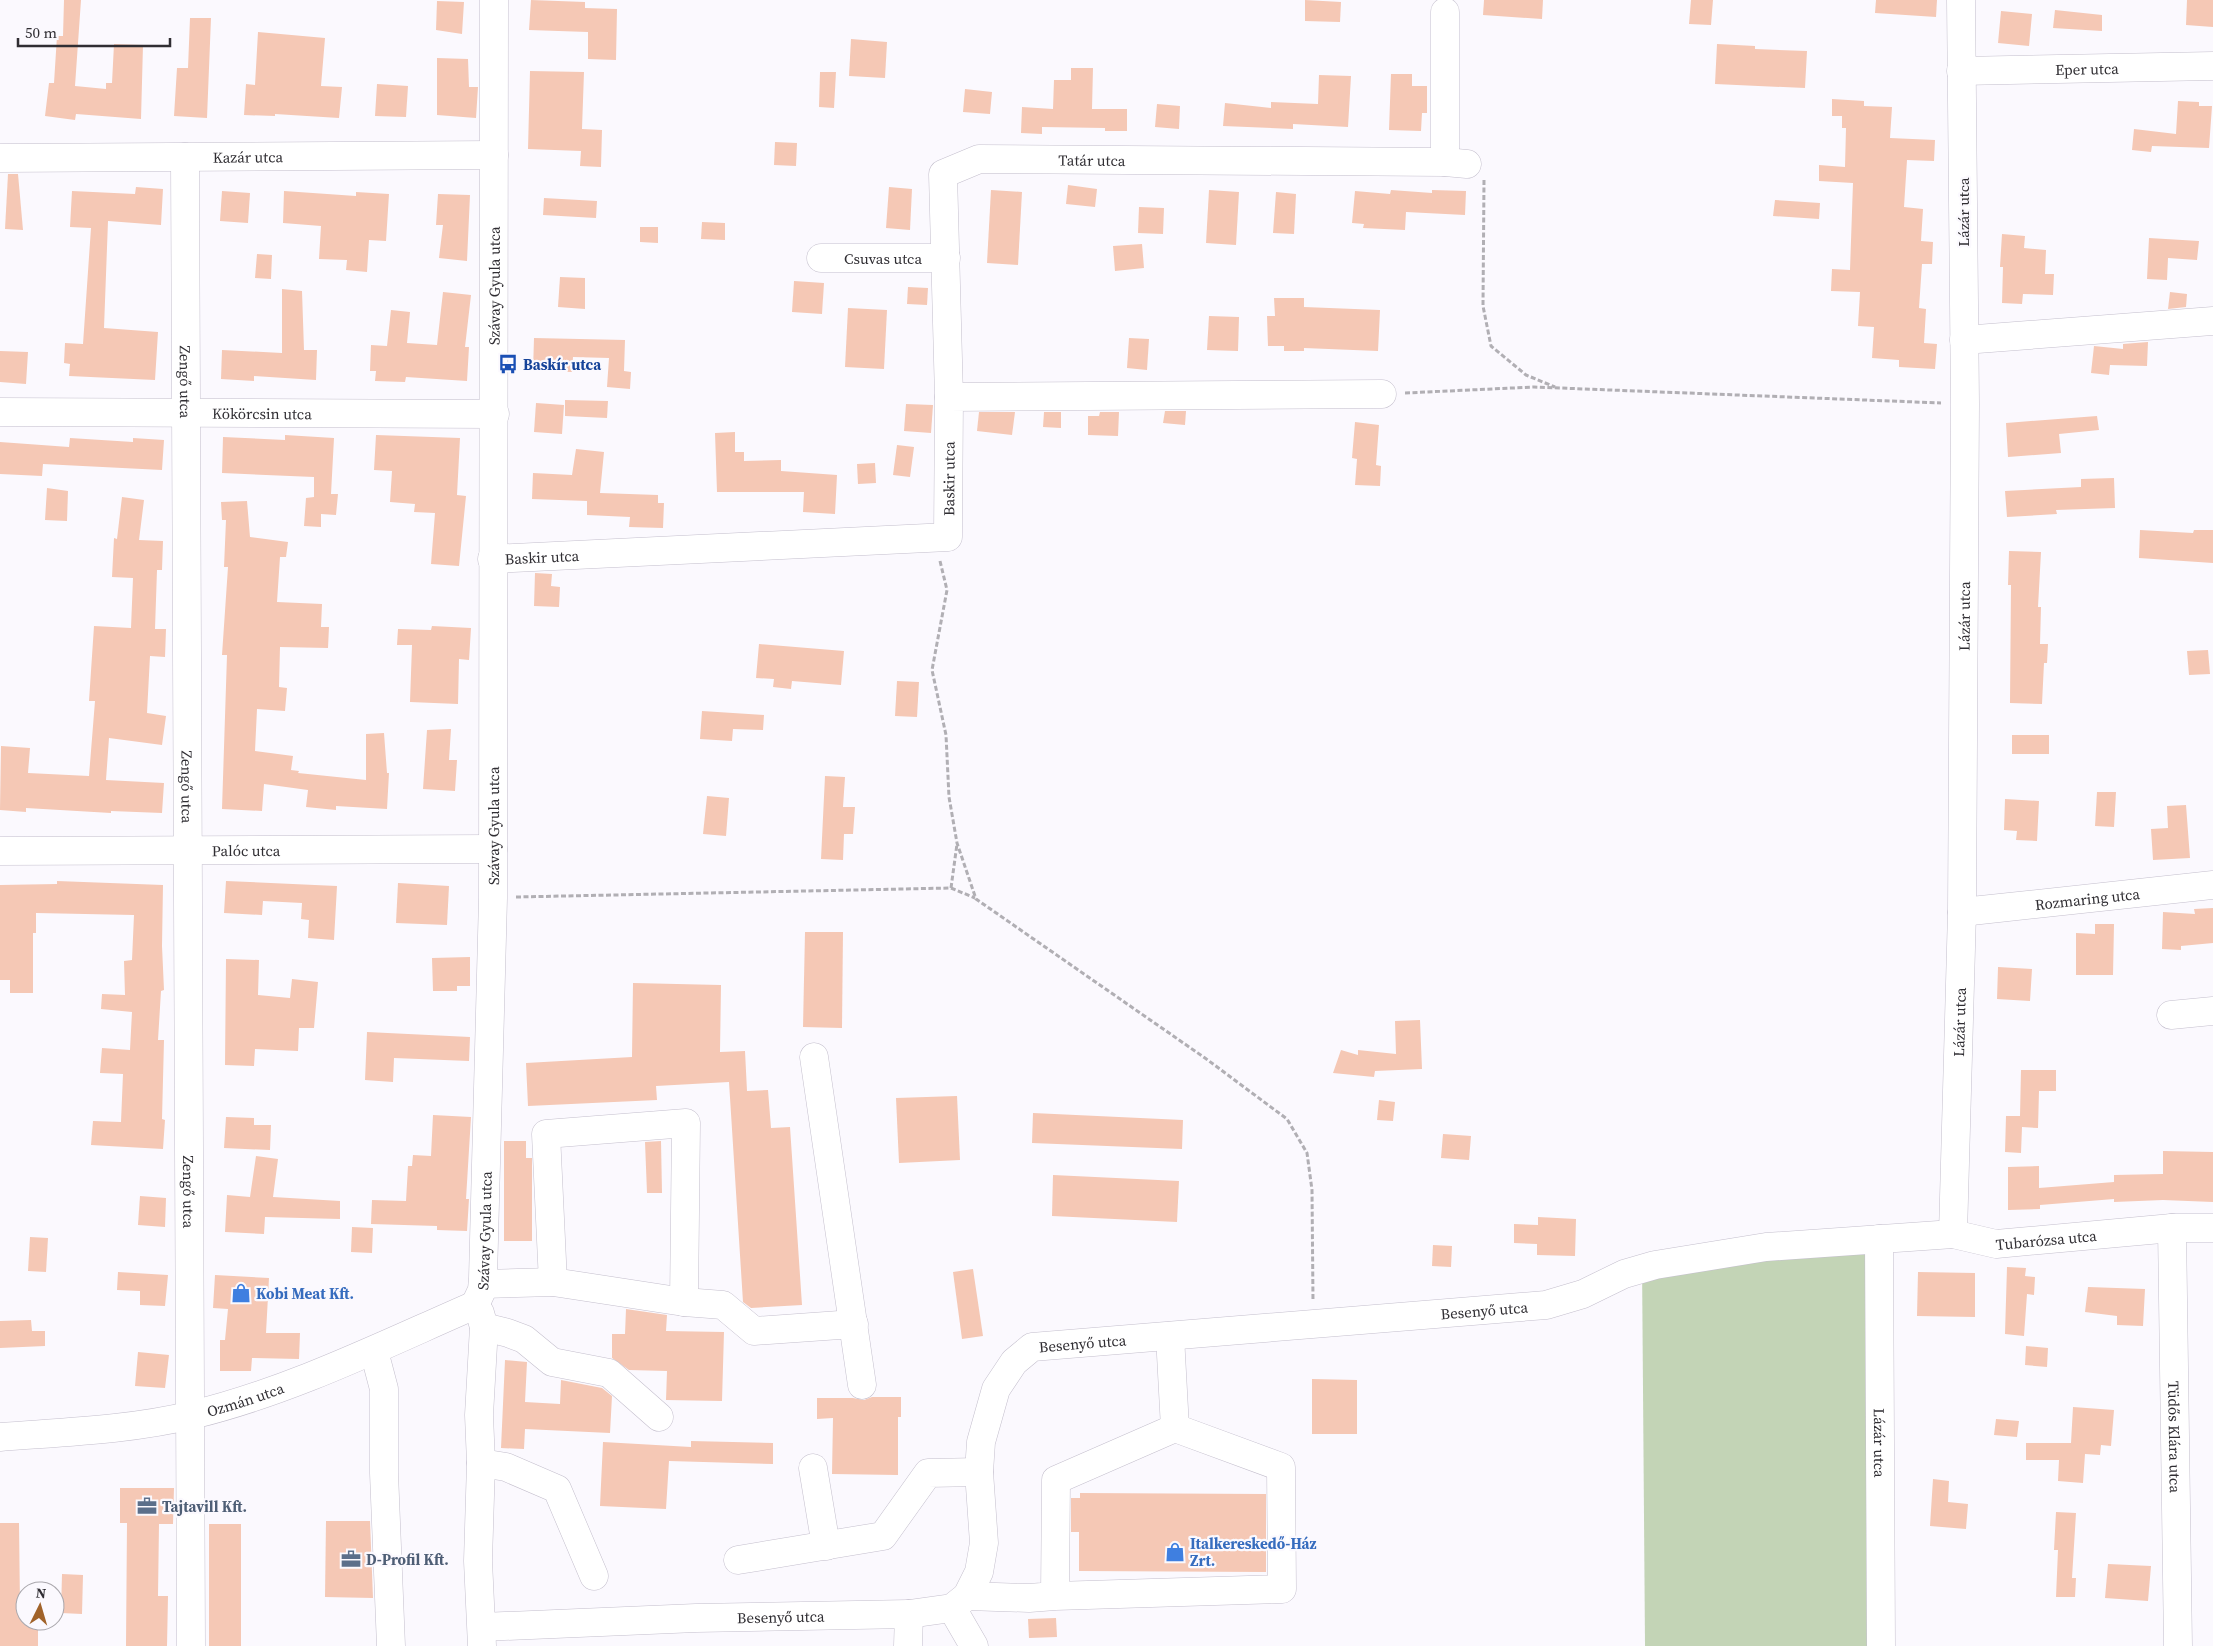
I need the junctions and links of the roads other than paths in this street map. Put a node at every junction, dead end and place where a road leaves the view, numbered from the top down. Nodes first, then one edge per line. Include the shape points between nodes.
1 (494, 0) edge
2 (1961, 0) edge
3 (1445, 12) dead end
4 (2213, 66) edge
5 (1961, 70) junction
6 (494, 155) junction
7 (185, 157) junction
8 (0, 158) edge
9 (821, 258) dead end
10 (946, 258) junction
11 (2213, 321) edge
12 (1964, 340) junction
13 (1382, 394) road end
14 (949, 397) junction
15 (0, 412) edge
16 (185, 412) junction
17 (495, 414) junction
18 (492, 559) junction
19 (493, 849) junction
20 (186, 850) junction
21 (0, 851) edge
22 (2213, 885) edge
23 (1962, 912) junction
24 (2213, 1011) edge
25 (2171, 1014) dead end
26 (814, 1057) dead end
27 (2172, 1228) junction
28 (2213, 1228) edge
29 (1953, 1234) junction
30 (1879, 1239) junction
31 (553, 1282) junction
32 (684, 1302) junction
33 (481, 1305) junction
34 (854, 1324) junction
35 (1170, 1336) junction
36 (374, 1351) junction
37 (862, 1385) dead end
38 (191, 1416) junction
39 (659, 1417) dead end
40 (1175, 1428) junction
41 (0, 1437) edge
42 (481, 1463) junction
43 (812, 1468) dead end
44 (978, 1472) junction
45 (826, 1546) junction
46 (738, 1560) dead end
47 (594, 1576) dead end
48 (1055, 1596) junction
49 (960, 1602) junction
50 (909, 1614) junction
51 (482, 1637) edge
52 (191, 1646) edge
53 (391, 1646) edge
54 (908, 1646) edge
55 (974, 1646) edge
56 (1880, 1646) edge
57 (2178, 1646) edge

1 - 6 street, Szávay Gyula utca
2 - 5 street, Lázár utca
3 - 10 street, Tatár utca via 1456,164 979,159 943,174
4 - 5 street, Eper utca
5 - 12 street, Lázár utca
6 - 7 street, Kazár utca
6 - 17 street, Szávay Gyula utca
7 - 8 street, Kazár utca
7 - 16 street, Zengő utca
9 - 10 street, Csuvas utca
10 - 14 street, Tatár utca
11 - 12 street
12 - 23 street, Lázár utca
13 - 14 street
14 - 18 street, Baskir utca via 948,537
15 - 16 street, Kökörcsin utca
16 - 17 street, Kökörcsin utca
16 - 20 street, Zengő utca
17 - 18 street, Szávay Gyula utca
18 - 19 street, Szávay Gyula utca
19 - 20 street, Palóc utca
19 - 33 street, Szávay Gyula utca
20 - 21 street, Palóc utca
20 - 38 street, Zengő utca
22 - 23 street, Rozmaring utca
23 - 29 street, Lázár utca
24 - 25 street
26 - 34 street
27 - 28 street, Tubarózsa utca
27 - 29 street, Tubarózsa utca via 1996,1244
27 - 57 street, Tüdős Klára utca
29 - 30 street, Tubarózsa utca
30 - 35 street, Besenyő utca via 1766,1247 1655,1265 1546,1305
30 - 56 street, Lázár utca
31 - 32 street
31 - 32 street via 546,1134 686,1123
31 - 33 street
32 - 34 street via 724,1305 754,1331
33 - 36 street, Ozmán utca
33 - 39 street via 508,1333 524,1339 552,1362 609,1373
33 - 42 street, Szávay Gyula utca
34 - 37 street
35 - 40 street
35 - 44 street, Besenyő utca via 1032,1348 1014,1362 996,1389 981,1442
36 - 38 street, Ozmán utca via 263,1395
36 - 53 street via 384,1389
38 - 41 street, Ozmán utca
38 - 52 street, Zengő utca
40 - 48 street via 1056,1480
40 - 48 street via 1281,1467 1282,1589
42 - 47 street via 506,1467 557,1489
42 - 51 street, Szávay Gyula utca via 478,1561
43 - 45 street
44 - 45 street via 928,1473 883,1536
44 - 49 street, Besenyő utca via 984,1543 979,1572
45 - 46 street
48 - 49 street
49 - 50 street, Besenyő utca
49 - 55 street
50 - 51 street, Besenyő utca via 696,1618
50 - 54 street

